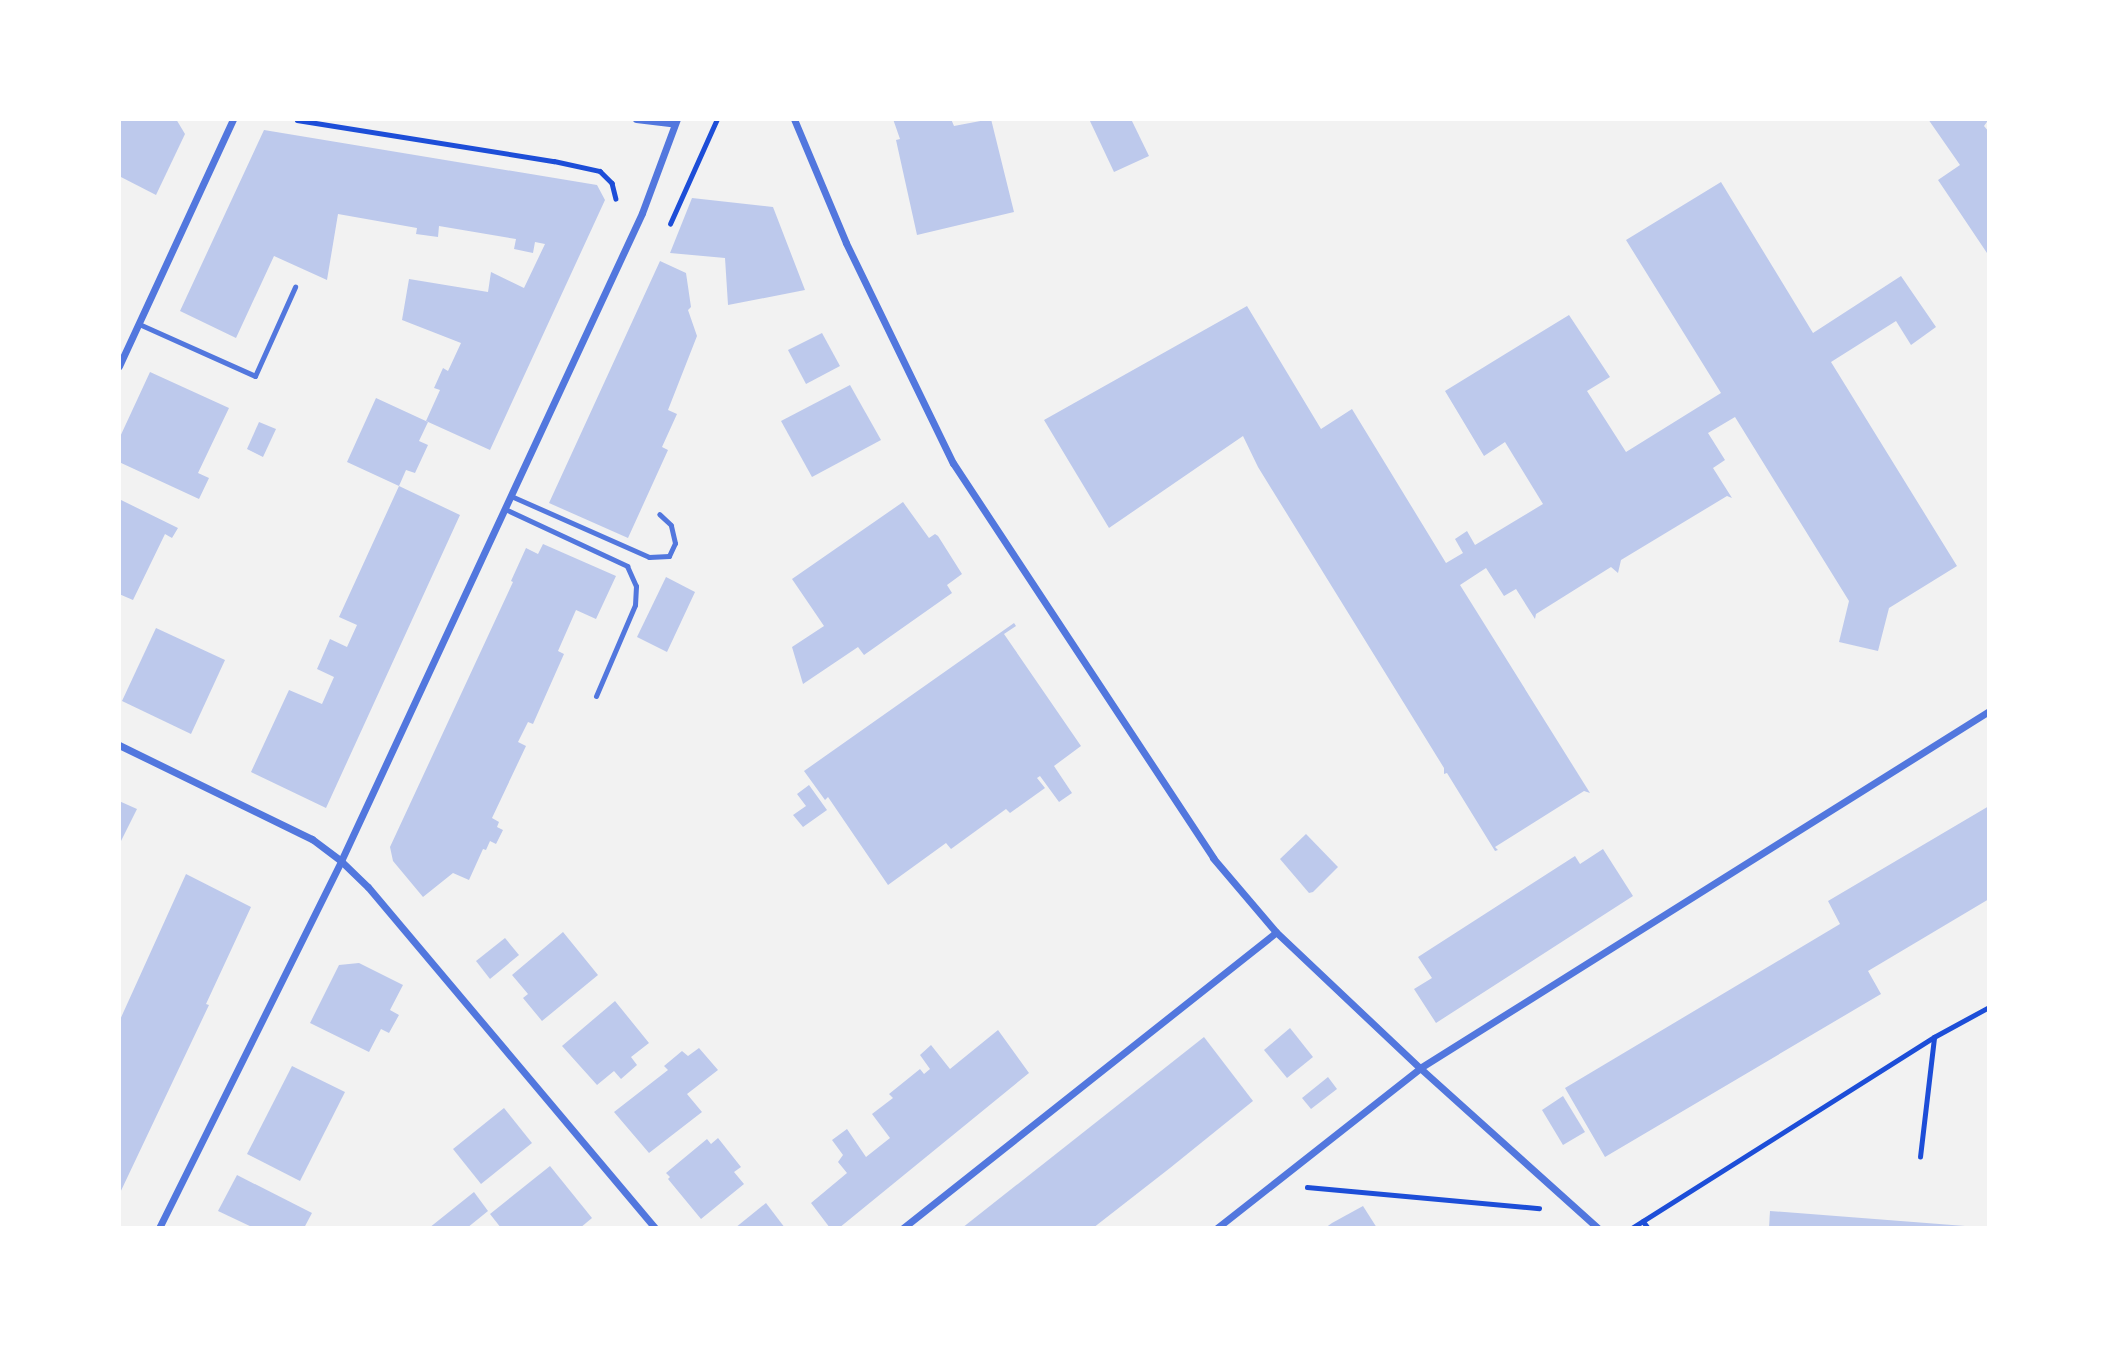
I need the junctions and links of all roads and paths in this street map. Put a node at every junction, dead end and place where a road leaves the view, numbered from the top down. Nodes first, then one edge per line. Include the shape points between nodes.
1 (233, 119) edge
2 (636, 119) edge
3 (717, 119) edge
4 (794, 119) edge
5 (297, 120) edge
6 (675, 122) edge
7 (616, 198) dead end
8 (670, 224) dead end
9 (295, 287) dead end
10 (139, 324) junction
11 (119, 366) edge
12 (511, 496) junction
13 (505, 509) junction
14 (659, 514) dead end
15 (596, 696) dead end
16 (1989, 712) edge
17 (119, 745) edge
18 (341, 861) junction
19 (1276, 932) junction
20 (1989, 1007) edge
21 (1934, 1037) junction
22 (1420, 1068) junction
23 (1920, 1157) dead end
24 (1273, 1184) junction
25 (1544, 1208) dead end
26 (1643, 1221) junction
27 (159, 1228) edge
28 (655, 1228) edge
29 (904, 1228) edge
30 (1217, 1228) edge
31 (1598, 1228) edge
32 (1632, 1228) edge
33 (1648, 1228) edge

1 - 10 street
2 - 6 street
3 - 8 path
4 - 19 street via 846,243 953,463 1213,858
5 - 7 path via 600,171 612,183
6 - 12 street via 642,213
9 - 10 lane via 255,376
10 - 11 street
12 - 13 street
12 - 14 lane via 649,556 669,556 675,543 671,525
13 - 15 lane via 627,566 636,586 635,605
13 - 18 street
16 - 22 street
17 - 18 street via 312,839
18 - 27 street
18 - 28 street via 368,887
19 - 22 street
19 - 29 street
20 - 21 path
21 - 23 path
21 - 26 path
22 - 24 street
22 - 31 street
24 - 25 path
24 - 30 street
26 - 32 path
26 - 33 path

